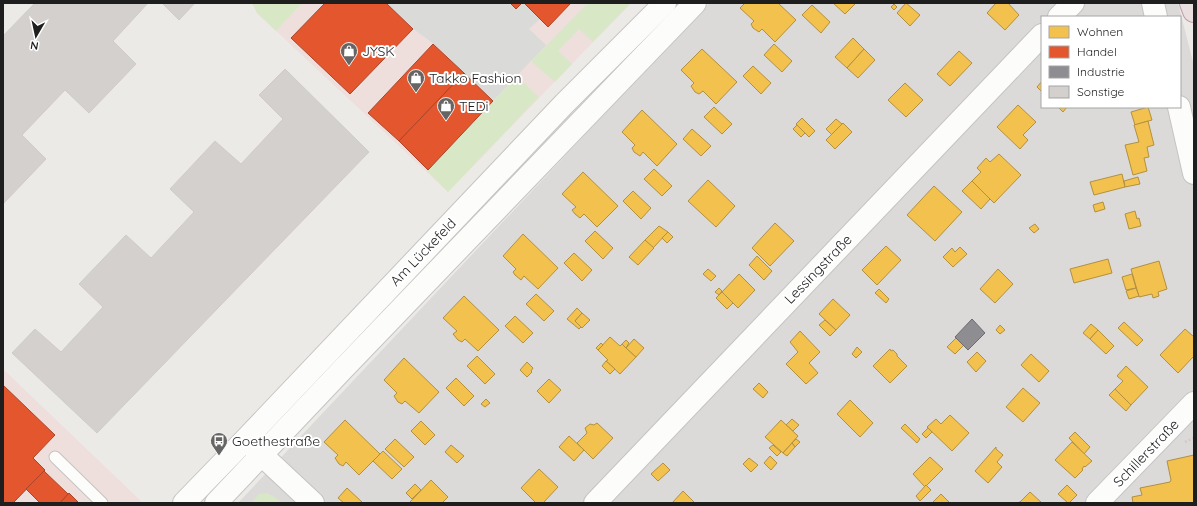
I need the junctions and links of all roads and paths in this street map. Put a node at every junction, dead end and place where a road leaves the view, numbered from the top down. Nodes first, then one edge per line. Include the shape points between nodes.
1 (665, 3) edge
2 (695, 3) edge
3 (1073, 3) edge
4 (1153, 3) edge
5 (1191, 3) edge
6 (1194, 11) edge
7 (1060, 16) edge
8 (1156, 16) edge
9 (1041, 36) edge
10 (1179, 108) edge
11 (1194, 173) edge
12 (1194, 403) edge
13 (246, 439) junction
14 (1190, 440) dead end
15 (1194, 440) edge
16 (262, 454) junction
17 (55, 457) dead end
18 (102, 503) edge
19 (184, 503) edge
20 (216, 503) edge
21 (313, 503) edge
22 (595, 503) edge
23 (1097, 503) edge

1 - 13 street, Am Lückefeld via 564,104
2 - 16 street, Am Lückefeld
3 - 7 street
4 - 8 street
5 - 6 highway
9 - 22 street, Lessingstraße
10 - 11 street
12 - 23 street, Schillerstraße
13 - 16 street
13 - 19 street, Am Lückefeld
14 - 15 path
16 - 20 street, Am Lückefeld
16 - 21 street
17 - 18 lane

